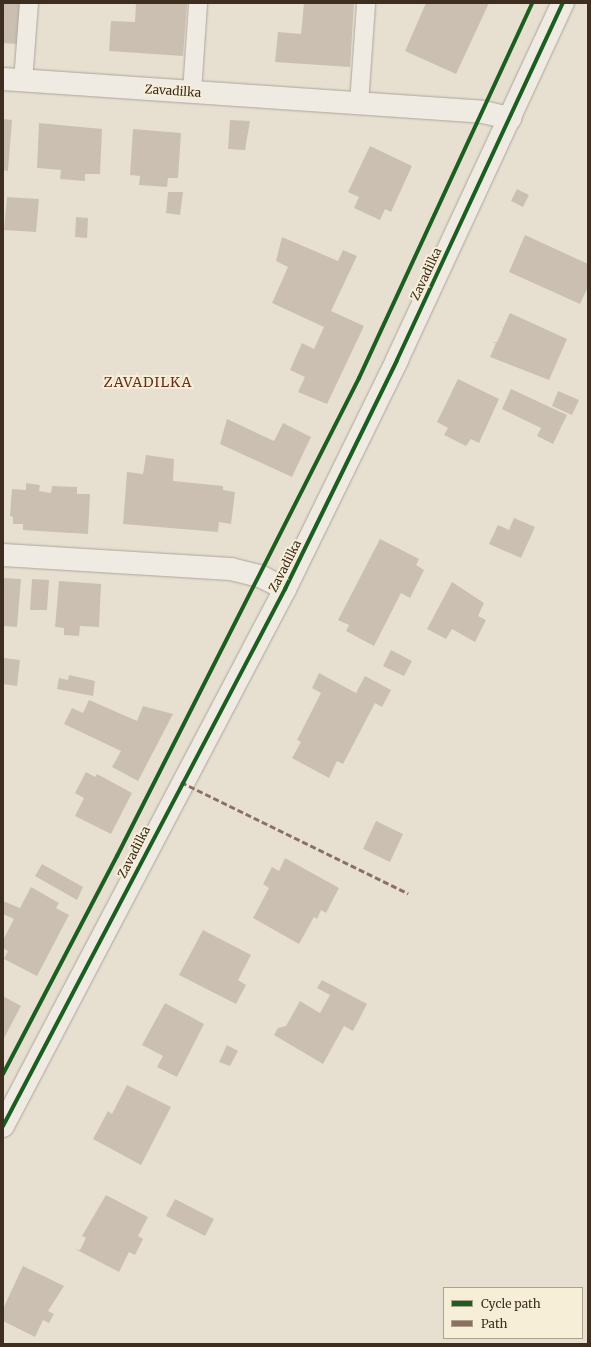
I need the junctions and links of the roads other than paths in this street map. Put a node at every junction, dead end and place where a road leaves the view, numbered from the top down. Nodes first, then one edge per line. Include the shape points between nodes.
1 (29, 3) edge
2 (198, 3) edge
3 (366, 3) edge
4 (563, 3) edge
5 (13, 80) edge
6 (192, 92) junction
7 (359, 104) junction
8 (510, 118) junction
9 (3, 555) edge
10 (285, 590) junction
11 (3, 1126) edge

1 - 5 lane
2 - 6 lane
3 - 7 lane
4 - 8 street, Zavadilka
5 - 6 street, Zavadilka
6 - 7 street, Zavadilka
7 - 8 street, Zavadilka via 483,112
8 - 10 street, Zavadilka via 397,360
9 - 10 street, Zavadilka via 231,569 260,576
10 - 11 street, Zavadilka

